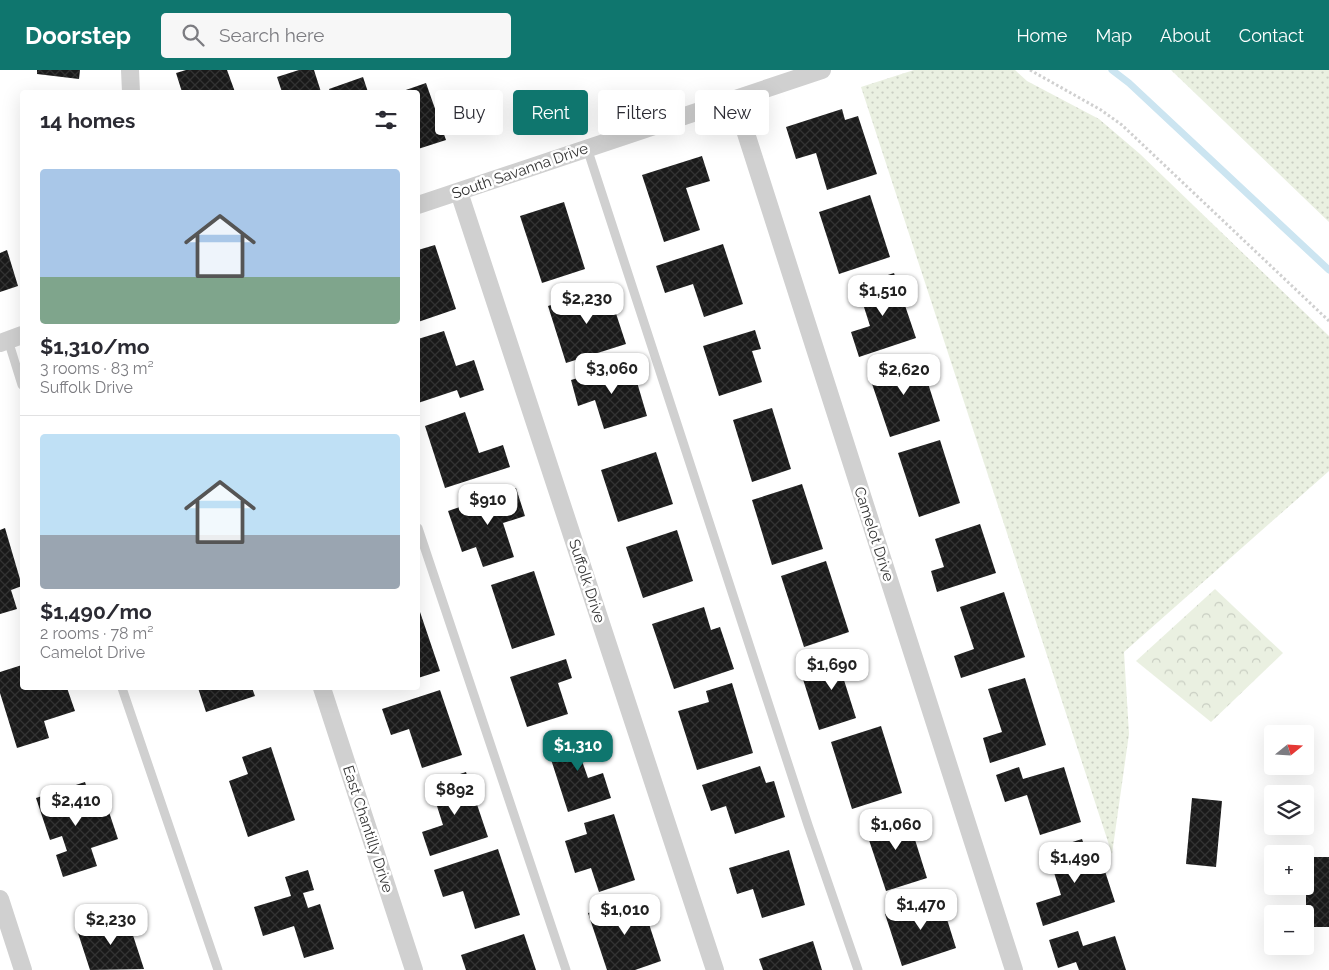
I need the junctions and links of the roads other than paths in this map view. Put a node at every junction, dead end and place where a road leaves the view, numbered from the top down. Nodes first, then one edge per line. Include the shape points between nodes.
1 (130, 70) edge
2 (822, 70) edge
3 (131, 90) edge
4 (762, 90) edge
5 (695, 112) edge
6 (747, 135) edge
7 (587, 148) junction
8 (459, 192) junction
9 (420, 204) edge
10 (10, 339) edge
11 (20, 377) edge
12 (420, 534) edge
13 (123, 690) edge
14 (323, 690) edge
15 (0, 899) edge
16 (23, 970) edge
17 (218, 970) edge
18 (414, 970) edge
19 (566, 970) edge
20 (715, 970) edge
21 (858, 970) edge
22 (1014, 970) edge

1 - 3 street
2 - 4 street, South Savanna Drive
5 - 7 street, South Savanna Drive
6 - 22 street, Camelot Drive
7 - 8 street, South Savanna Drive
7 - 21 lane
8 - 9 street, South Savanna Drive
8 - 20 street, Suffolk Drive
10 - 11 lane
12 - 19 lane
13 - 17 lane
14 - 18 street, East Chantilly Drive
15 - 16 street

